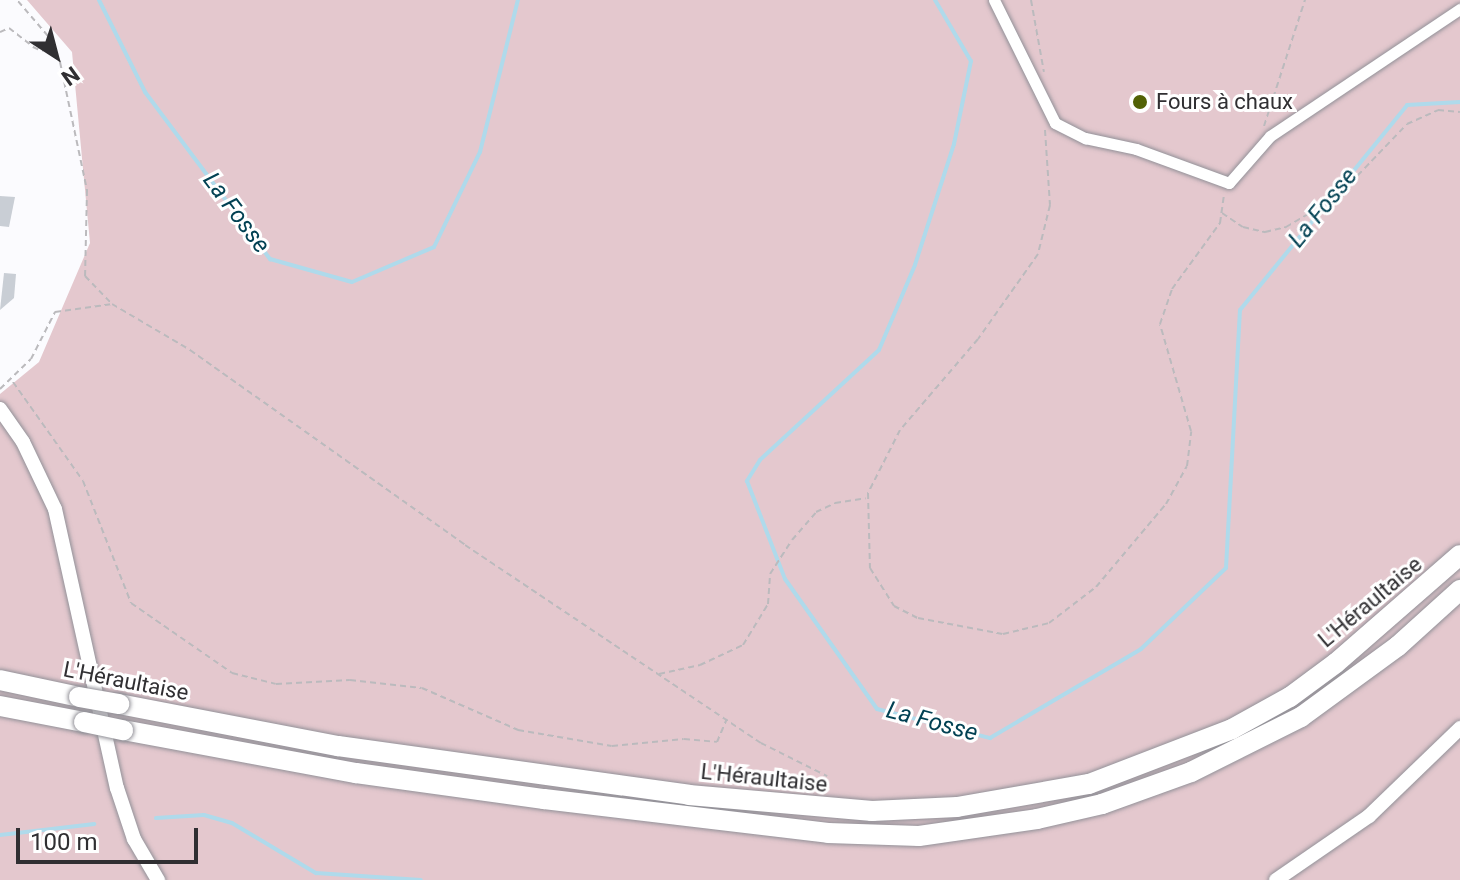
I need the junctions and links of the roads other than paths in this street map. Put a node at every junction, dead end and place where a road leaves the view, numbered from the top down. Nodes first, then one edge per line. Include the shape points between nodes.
1 (994, 0) edge
2 (1460, 9) edge
3 (0, 409) edge
4 (1460, 555) edge
5 (1460, 590) edge
6 (0, 680) edge
7 (0, 706) edge
8 (1460, 728) edge
9 (158, 880) edge
10 (1276, 880) edge

1 - 2 street via 1055,123 1085,138 1136,149 1222,182 1235,181 1257,150
3 - 9 street via 23,442 55,509 117,788 134,839
4 - 6 highway, L'Héraultaise, bridge via 1336,663 1290,697 1232,729 1089,784 957,807 872,811 717,798 338,746
5 - 7 highway, bridge via 1398,646 1301,717 1191,772 1076,810 919,836 828,833 356,773
8 - 10 street via 1369,816

